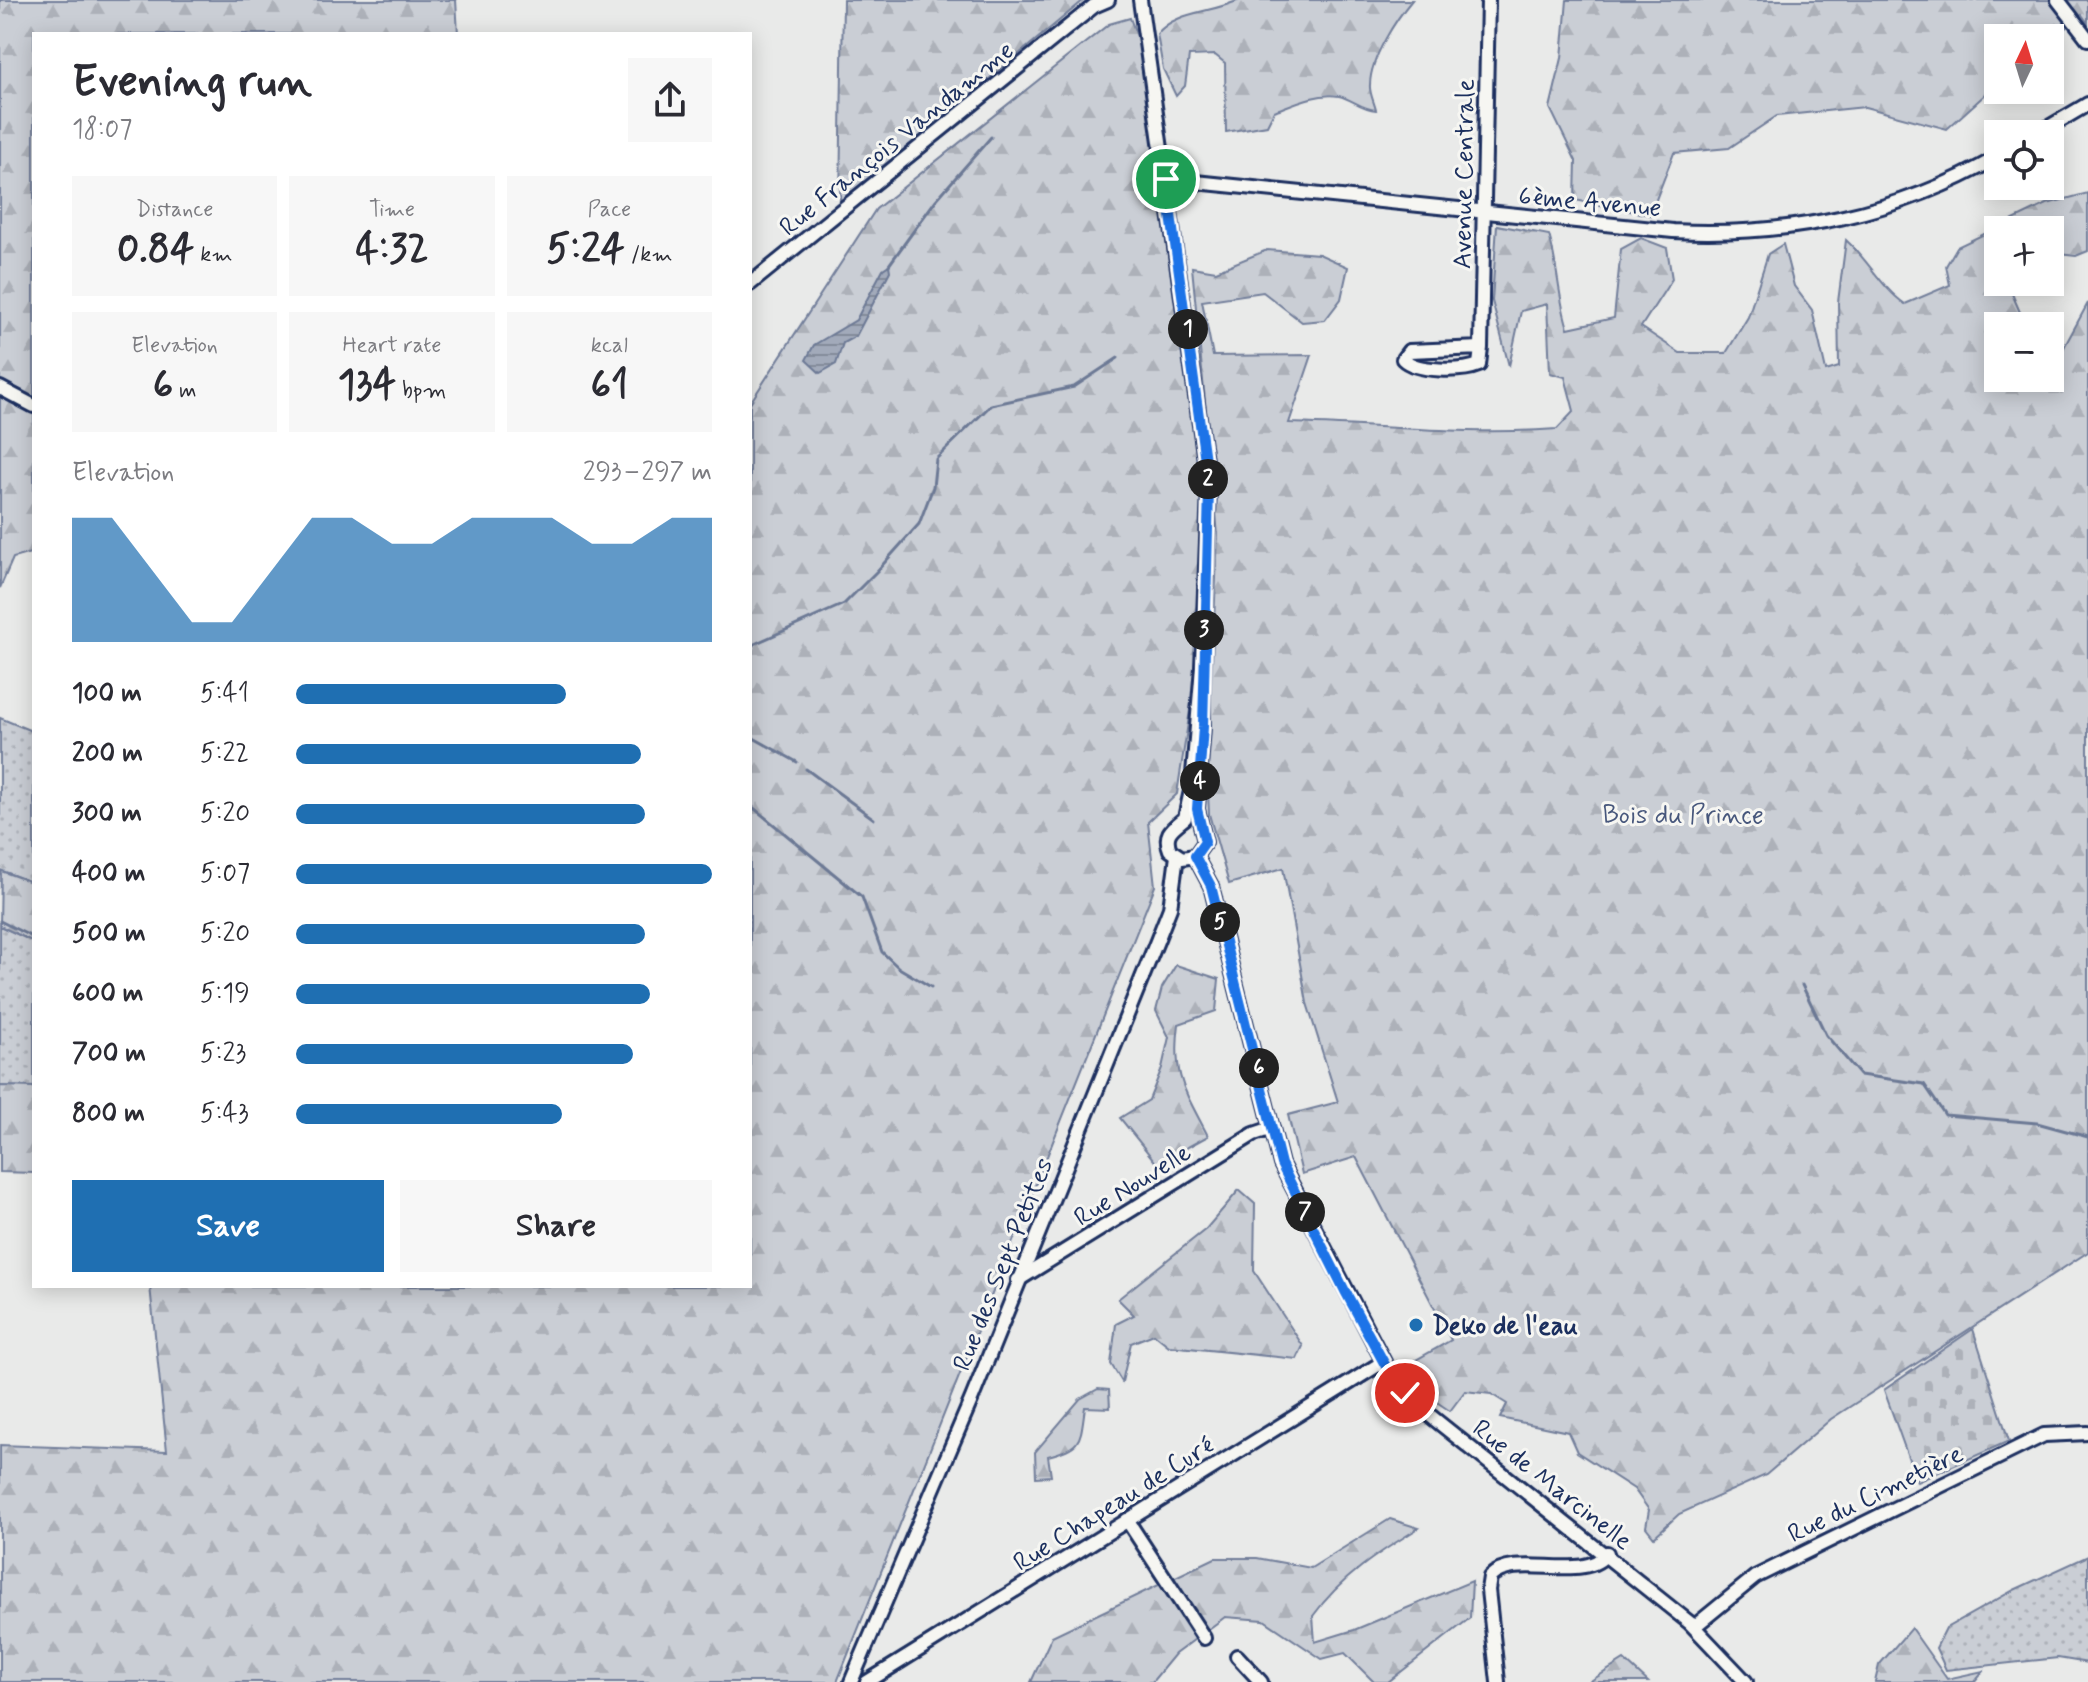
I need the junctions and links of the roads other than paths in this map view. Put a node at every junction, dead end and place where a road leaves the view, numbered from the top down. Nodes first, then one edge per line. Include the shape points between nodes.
1 (1108, 0) edge
2 (1140, 0) edge
3 (1488, 0) edge
4 (2058, 0) edge
5 (2088, 39) edge
6 (2088, 104) edge
7 (2061, 120) edge
8 (1984, 165) edge
9 (1166, 179) junction
10 (1485, 213) junction
11 (752, 282) edge
12 (1481, 348) junction
13 (0, 388) edge
14 (32, 405) edge
15 (1202, 667) junction
16 (1182, 821) junction
17 (1198, 826) junction
18 (1177, 856) junction
19 (1195, 856) junction
20 (1272, 1128) junction
21 (1017, 1281) junction
22 (1383, 1362) junction
23 (2088, 1433) edge
24 (1127, 1520) junction
25 (1607, 1553) junction
26 (1695, 1626) junction
27 (1204, 1638) dead end
28 (1237, 1656) dead end
29 (851, 1682) edge
30 (867, 1682) edge
31 (1261, 1682) edge
32 (1498, 1682) edge
33 (1746, 1682) edge

1 - 11 street, Rue François Vandamme
2 - 9 street
3 - 10 street, Avenue Centrale
4 - 5 street
6 - 7 street
8 - 10 street, 6ème Avenue via 1869,211 1753,232 1673,231
9 - 10 street, 6ème Avenue
9 - 15 street via 1210,501
10 - 12 street, Avenue Centrale
12 - 12 street via 1409,351 1403,359 1414,365 1468,370 1479,365
13 - 14 street
15 - 16 street via 1192,786
15 - 17 street
16 - 17 street
16 - 18 street via 1167,838
17 - 19 street via 1205,842
18 - 19 street
18 - 21 street, Rue des Sept Petites via 1170,908
19 - 20 street, Rue de Marcinelle via 1211,886
20 - 21 street, Rue Nouvelle via 1254,1134
20 - 22 street, Rue de Marcinelle via 1284,1172
21 - 29 street, Rue des Sept Petites
22 - 24 street, Rue Chapeau de Curé
22 - 25 street, Rue de Marcinelle via 1415,1403
23 - 26 street, Rue du Cimetière via 2044,1435 1789,1559 1739,1588
24 - 27 street
24 - 30 street, Rue Chapeau de Curé
25 - 26 street, Rue de Marcinelle
25 - 32 street via 1593,1564 1506,1569 1490,1577
26 - 33 street, Rue de Marcinelle
28 - 31 street

